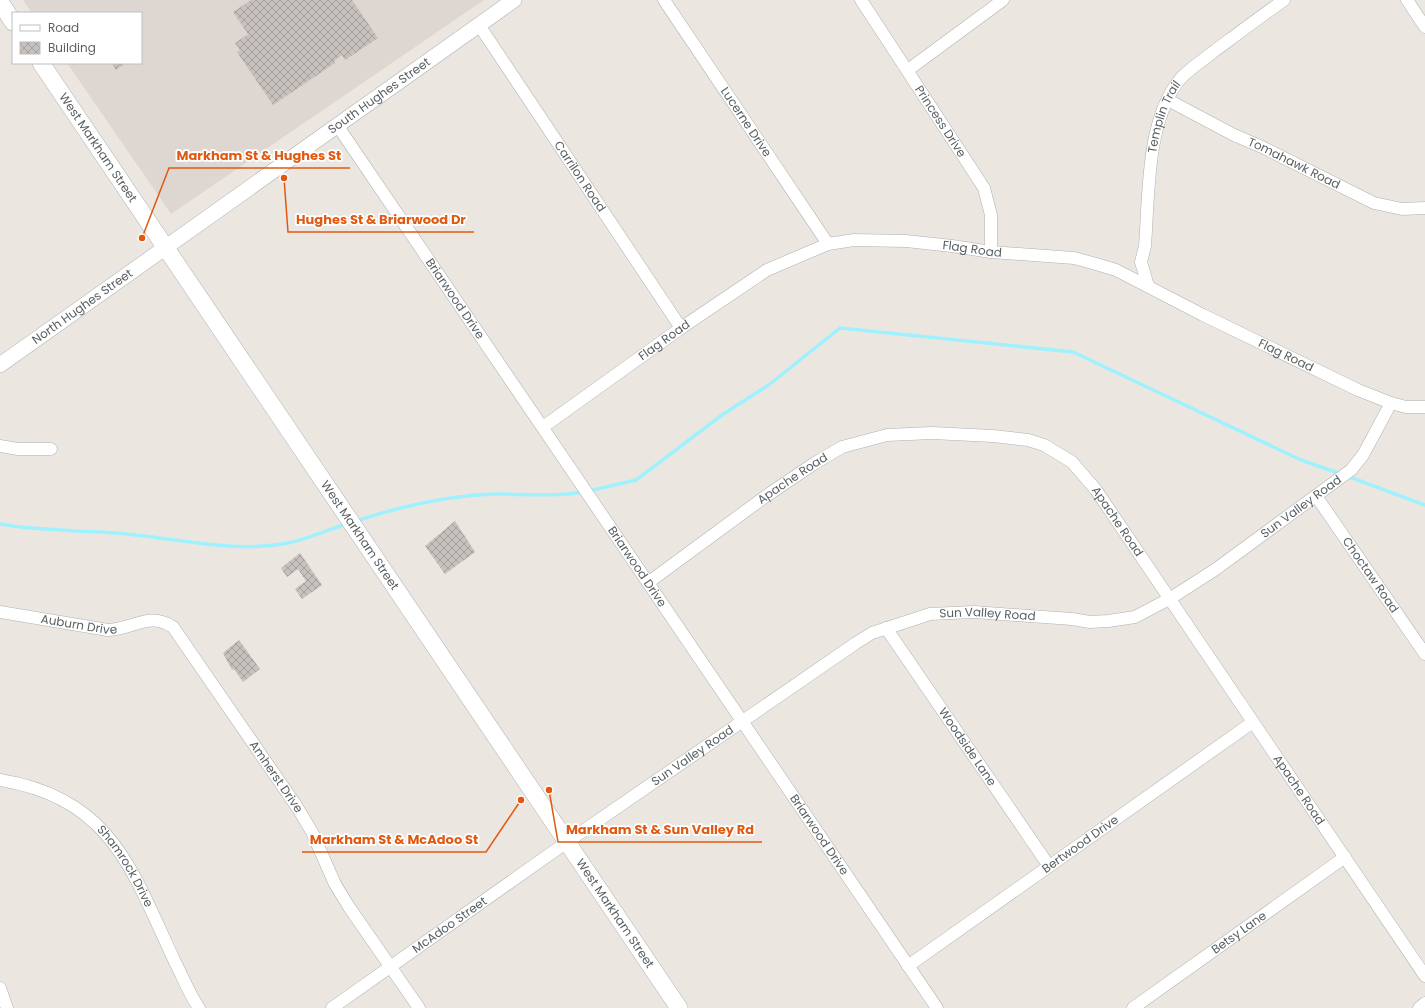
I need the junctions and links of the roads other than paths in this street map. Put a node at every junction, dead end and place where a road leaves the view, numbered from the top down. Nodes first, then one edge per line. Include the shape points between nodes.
1 (514, 0) edge
2 (664, 0) edge
3 (861, 0) edge
4 (1004, 0) edge
5 (1284, 0) edge
6 (1407, 0) edge
7 (0, 2) edge
8 (12, 20) edge
9 (479, 25) junction
10 (1425, 26) edge
11 (41, 64) edge
12 (908, 70) junction
13 (1168, 100) junction
14 (337, 125) junction
15 (1425, 208) edge
16 (828, 244) junction
17 (165, 247) junction
18 (992, 252) junction
19 (1148, 286) junction
20 (680, 328) junction
21 (0, 365) edge
22 (1391, 403) junction
23 (1425, 408) edge
24 (543, 427) junction
25 (0, 446) edge
26 (51, 449) dead end
27 (1316, 496) junction
28 (649, 582) junction
29 (1171, 598) junction
30 (0, 612) edge
31 (156, 620) joint
32 (886, 628) junction
33 (1425, 654) edge
34 (743, 722) junction
35 (1252, 722) junction
36 (0, 780) edge
37 (567, 842) junction
38 (1345, 858) junction
39 (1049, 866) junction
40 (391, 966) junction
41 (908, 966) junction
42 (1425, 976) edge
43 (0, 988) edge
44 (1425, 1003) edge
45 (7, 1008) edge
46 (199, 1008) edge
47 (332, 1008) edge
48 (419, 1008) edge
49 (679, 1008) edge
50 (937, 1008) edge
51 (1132, 1008) edge
52 (1419, 1008) edge

1 - 9 street, South Hughes Street
2 - 16 street, Lucerne Drive
3 - 12 street, Princess Drive
4 - 12 street
5 - 13 street, Templin Trail via 1187,72
6 - 10 street
7 - 8 main road
9 - 14 street, South Hughes Street
9 - 20 street, Carrilon Road
11 - 17 main road, West Markham Street
12 - 18 street, Princess Drive via 984,188 992,215
13 - 15 street, Tomahawk Road via 1374,203 1402,210
13 - 19 street, Templin Trail via 1154,138 1142,262
14 - 17 street, South Hughes Street
14 - 24 street, Briarwood Drive
16 - 18 street, Flag Road via 854,240 906,241
16 - 20 street, Flag Road via 766,270
17 - 21 street, North Hughes Street
17 - 37 main road, West Markham Street
18 - 19 street, Flag Road via 1074,258 1116,270
19 - 22 street, Flag Road via 1224,326 1358,390
20 - 24 street, Flag Road
22 - 23 street, Flag Road
22 - 27 street, Sun Valley Road via 1363,455 1351,470
24 - 28 street, Briarwood Drive
25 - 26 street
27 - 29 street, Sun Valley Road via 1216,569
27 - 33 street, Choctaw Road
28 - 29 street, Apache Road via 790,479 842,447 887,435 932,433 1028,440 1058,452 1072,462 1096,490
28 - 34 street, Briarwood Drive
29 - 32 street, Sun Valley Road via 1135,616 1108,621 1090,622 974,612 930,614
29 - 35 street, Apache Road
30 - 31 street, Auburn Drive via 108,630 121,630 144,620
31 - 40 street, Amherst Drive via 166,622 176,630 297,807 335,884
32 - 34 street, Sun Valley Road via 856,643
32 - 39 street, Woodside Lane
34 - 37 street, Sun Valley Road
34 - 41 street, Briarwood Drive
35 - 38 street, Apache Road
35 - 39 street, Bertwood Drive
36 - 46 street, Shamrock Drive via 31,786 68,803 89,818 112,840 128,864
37 - 40 street, McAdoo Street
37 - 49 main road, West Markham Street
38 - 42 street, Apache Road
38 - 51 street, Betsy Lane
39 - 41 street, Bertwood Drive
40 - 47 street, McAdoo Street
40 - 48 street, Amherst Drive
41 - 50 street, Briarwood Drive
43 - 45 street
44 - 52 street

